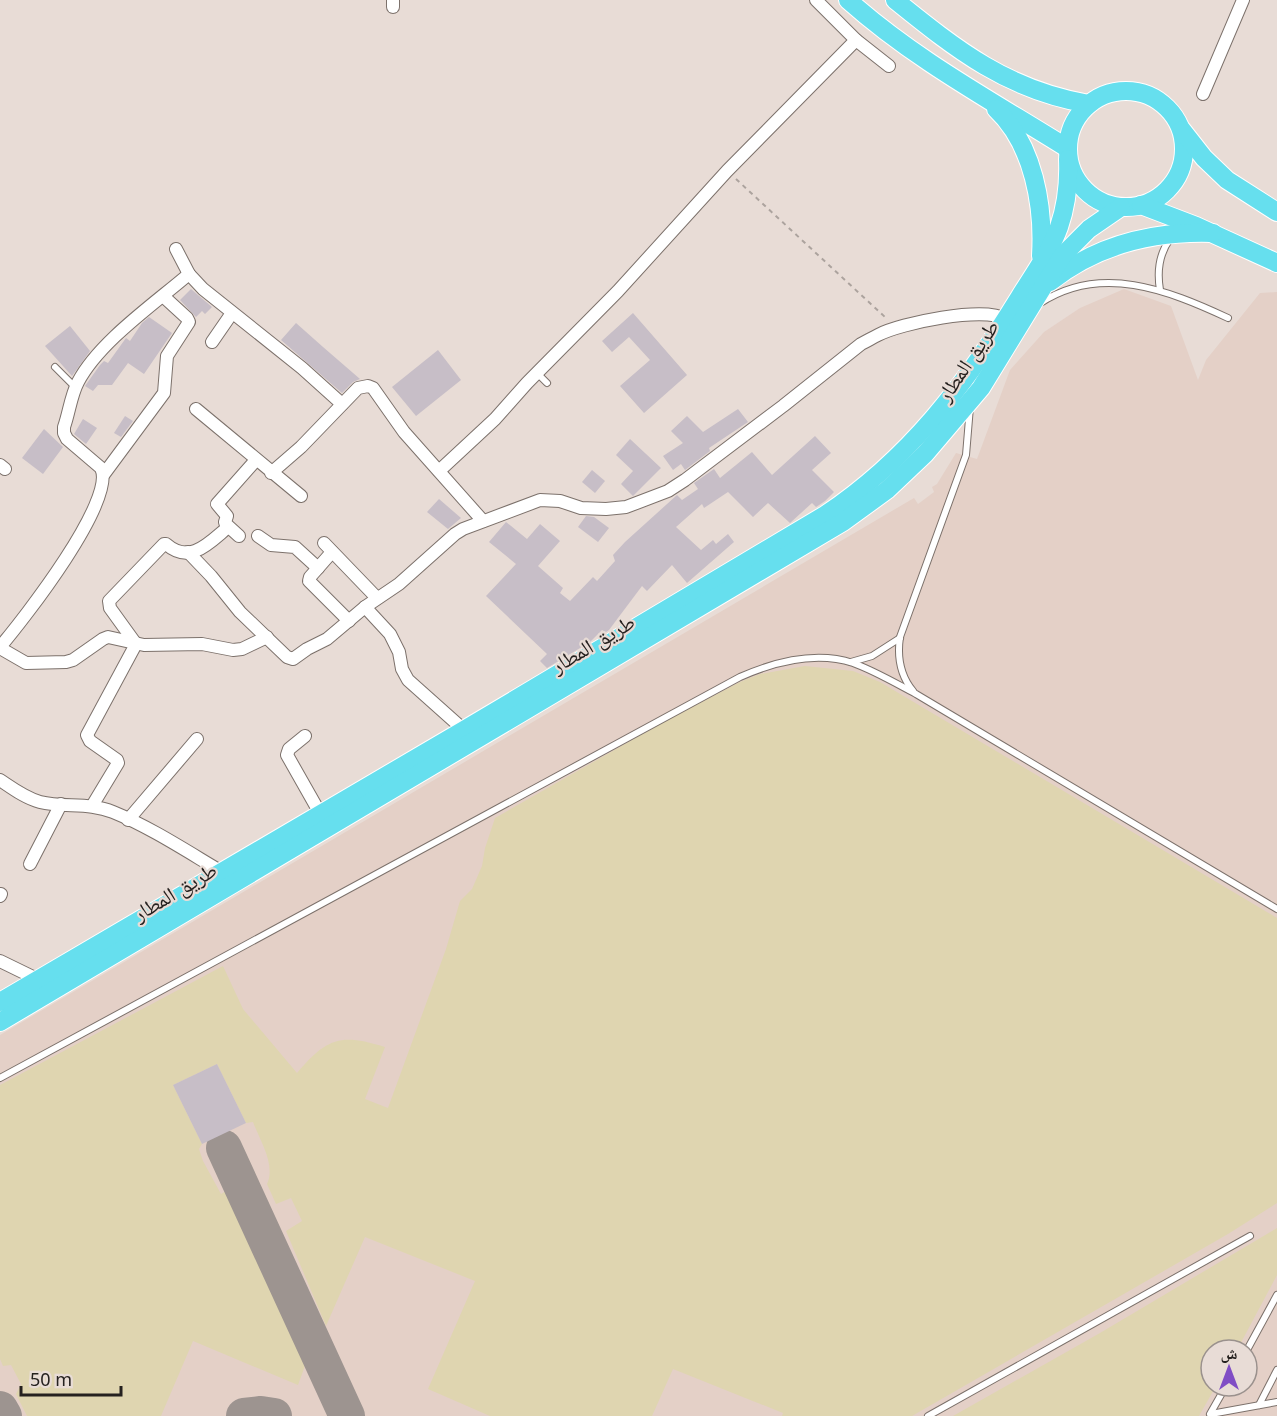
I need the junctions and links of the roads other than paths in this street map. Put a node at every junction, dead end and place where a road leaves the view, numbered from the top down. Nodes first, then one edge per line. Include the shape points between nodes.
1 (816, 0) edge
2 (848, 0) edge
3 (894, 0) edge
4 (1243, 0) edge
5 (856, 40) junction
6 (889, 66) dead end
7 (1203, 94) dead end
8 (984, 98) junction
9 (1089, 104) junction
10 (1180, 127) junction
11 (1067, 153) junction
12 (1141, 205) junction
13 (1121, 207) junction
14 (1277, 212) edge
15 (1173, 233) junction
16 (1213, 233) junction
17 (176, 249) dead end
18 (1041, 261) junction
19 (1277, 263) edge
20 (189, 274) junction
21 (1041, 288) junction
22 (1160, 290) junction
23 (163, 296) junction
24 (232, 313) junction
25 (1027, 313) junction
26 (1228, 318) dead end
27 (1006, 319) junction
28 (212, 342) dead end
29 (55, 367) dead end
30 (537, 373) junction
31 (547, 383) dead end
32 (76, 388) junction
33 (964, 396) junction
34 (342, 404) junction
35 (196, 409) dead end
36 (256, 460) junction
37 (439, 471) junction
38 (271, 473) junction
39 (104, 474) junction
40 (301, 496) dead end
41 (483, 521) junction
42 (228, 526) junction
43 (239, 536) dead end
44 (258, 536) dead end
45 (188, 552) junction
46 (318, 568) junction
47 (376, 598) junction
48 (365, 607) junction
49 (349, 621) junction
50 (267, 638) junction
51 (900, 638) junction
52 (136, 644) junction
53 (0, 648) edge
54 (850, 662) junction
55 (916, 694) junction
56 (464, 730) junction
57 (305, 736) dead end
58 (197, 739) dead end
59 (0, 780) edge
60 (60, 804) junction
61 (92, 807) junction
62 (321, 814) junction
63 (128, 820) junction
64 (30, 864) dead end
65 (222, 873) junction
66 (1277, 909) edge
67 (101, 953) junction
68 (0, 961) edge
69 (39, 980) junction
70 (0, 1002) edge
71 (0, 1022) edge
72 (0, 1078) edge
73 (1250, 1236) dead end
74 (1277, 1295) edge
75 (1254, 1338) edge
76 (1277, 1370) edge
77 (1219, 1398) edge
78 (1277, 1402) edge
79 (1258, 1405) junction
80 (1210, 1415) edge
81 (928, 1416) edge

1 - 5 street
2 - 8 main road via 904,45
3 - 9 main road via 1000,75 1043,94
4 - 7 street
5 - 6 street
5 - 30 street
8 - 11 main road
8 - 18 main road via 1003,116 1028,160 1041,210
9 - 10 main road via 1115,91 1138,92 1168,108
9 - 11 main road via 1072,125
10 - 12 main road via 1184,151 1178,175 1162,194
10 - 14 main road via 1216,171
11 - 13 main road via 1076,179 1090,195
11 - 18 main road, طريق المطار via 1066,205
12 - 13 main road
12 - 16 main road
13 - 21 main road, طريق المطار via 1074,242
15 - 16 main road
15 - 21 main road via 1109,247
15 - 22 lane via 1159,266
16 - 19 main road
17 - 20 street
18 - 27 main road, طريق المطار
20 - 23 street
20 - 24 street
21 - 25 main road, طريق المطار
22 - 25 lane via 1120,282 1095,283 1048,298
22 - 26 lane
23 - 32 street via 98,354
23 - 39 street via 189,322 167,356 164,393
24 - 28 street
24 - 34 street
25 - 33 main road, طريق المطار via 1004,353
27 - 33 main road, طريق المطار
27 - 41 street via 990,314 961,315 879,334 686,480 646,501 606,509 540,500
29 - 32 lane
30 - 31 lane
30 - 37 street
32 - 39 street via 64,433
33 - 51 lane via 966,455
33 - 56 main road, طريق المطار via 855,495
33 - 67 main road, طريق المطار via 925,454 872,502 843,522
34 - 37 street via 358,388 373,388 404,432
34 - 38 street
35 - 36 street
36 - 38 street
36 - 42 street via 216,504 227,516
37 - 41 street
38 - 40 street
39 - 53 street via 99,496 76,541 44,593
41 - 47 street via 455,534 399,584
42 - 43 street
42 - 45 street via 201,549
44 - 46 street via 271,545 295,547
45 - 50 street
45 - 52 street via 164,544 109,601
46 - 47 street via 328,548
46 - 49 street via 309,581
47 - 48 street
48 - 49 street
48 - 56 street via 390,634 408,680
49 - 50 street via 325,641 293,659
50 - 52 street via 237,650 202,644
51 - 54 lane via 872,656
51 - 55 lane via 901,668
52 - 53 street via 108,638 73,660 31,663 21,662
52 - 61 street via 89,730 88,739 118,763
54 - 55 lane
54 - 72 lane via 784,662 740,677
55 - 66 lane
56 - 62 main road, طريق المطار
57 - 62 street via 287,755
58 - 63 street
59 - 60 street via 27,797
60 - 61 street
60 - 64 street
61 - 63 street
62 - 65 main road, طريق المطار
63 - 65 street
65 - 67 main road, طريق المطار
67 - 69 main road, طريق المطار
67 - 71 main road, طريق المطار
68 - 69 street
69 - 70 main road, طريق المطار
73 - 81 lane
74 - 75 lane
76 - 79 lane
77 - 80 lane
78 - 79 lane
79 - 80 lane

